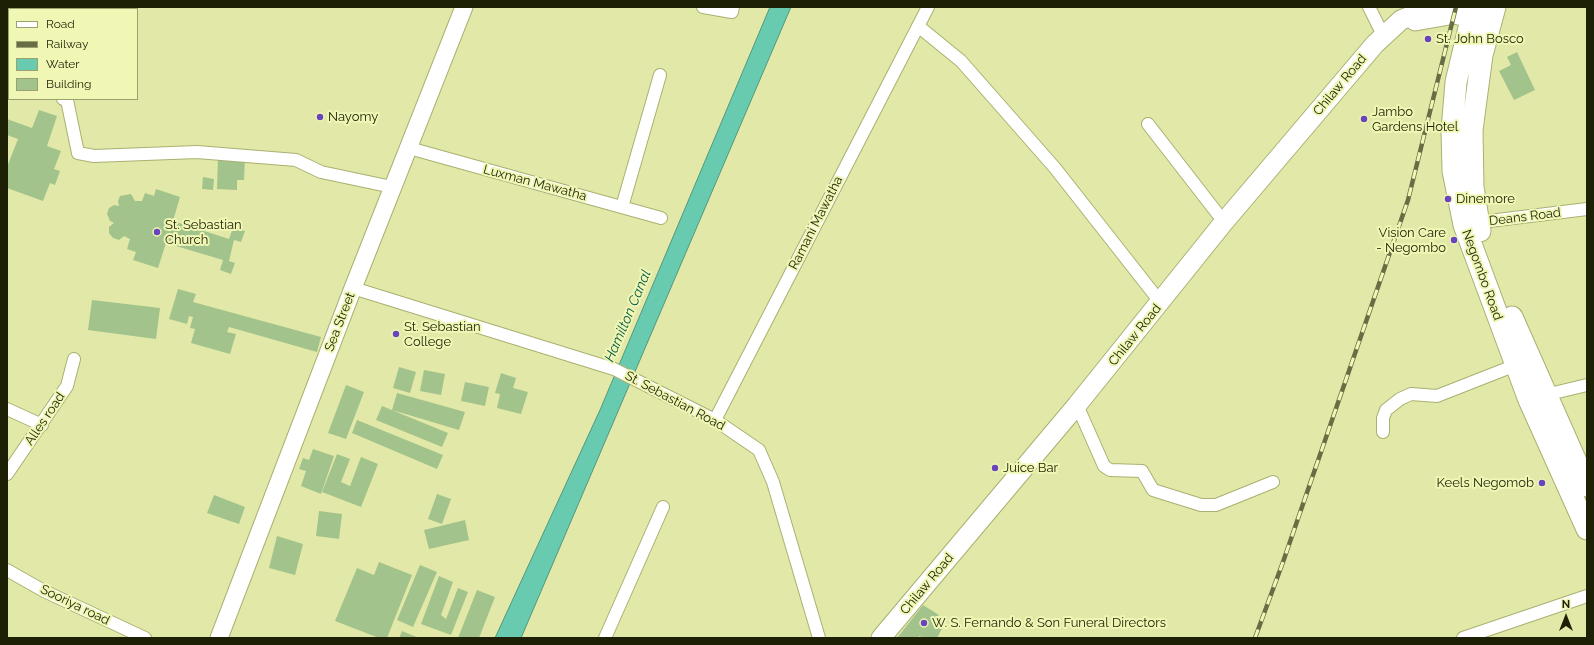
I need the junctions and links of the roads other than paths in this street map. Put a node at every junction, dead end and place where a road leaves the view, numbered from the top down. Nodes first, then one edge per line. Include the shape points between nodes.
1 (464, 7) edge
2 (703, 7) edge
3 (732, 7) edge
4 (928, 7) edge
5 (1368, 7) edge
6 (1404, 7) edge
7 (1432, 7) edge
8 (1482, 14) edge
9 (918, 26) junction
10 (1385, 33) junction
11 (660, 75) dead end
12 (67, 100) edge
13 (1148, 124) dead end
14 (409, 148) junction
15 (392, 187) junction
16 (622, 207) junction
17 (1587, 209) edge
18 (661, 218) dead end
19 (1224, 222) junction
20 (1470, 224) junction
21 (353, 288) junction
22 (1161, 303) junction
23 (74, 359) dead end
24 (1516, 365) junction
25 (1587, 385) edge
26 (1537, 397) junction
27 (1077, 405) junction
28 (7, 409) edge
29 (715, 420) junction
30 (42, 425) junction
31 (1384, 432) dead end
32 (7, 474) edge
33 (1272, 482) dead end
34 (1587, 486) edge
35 (663, 507) dead end
36 (1587, 529) edge
37 (7, 570) edge
38 (1587, 596) edge
39 (145, 638) edge
40 (219, 638) edge
41 (605, 638) edge
42 (819, 638) edge
43 (881, 638) edge
44 (1463, 638) edge

1 - 14 street, Sea Street
2 - 3 street via 732,12
4 - 9 street, Ramani Mawatha
5 - 10 street
6 - 10 street via 1391,21
7 - 10 main road, Chilaw Road via 1401,20
8 - 10 main road via 1454,14 1420,20
8 - 20 highway, Negombo Road via 1456,82 1452,130 1453,171
9 - 22 street via 961,61 1055,168
9 - 29 street, Ramani Mawatha
10 - 19 main road, Chilaw Road
11 - 16 street
12 - 15 street via 78,153 94,156 197,152 296,160 321,172
13 - 19 street
14 - 15 street, Sea Street
14 - 16 street, Luxman Mawatha
15 - 21 street, Sea Street
16 - 18 street, Luxman Mawatha
17 - 20 street, Deans Road
19 - 22 main road, Chilaw Road
20 - 24 highway, Negombo Road
20 - 26 highway, Negombo Road via 1483,246 1502,295
21 - 29 street, St. Sebastian Road via 614,369
21 - 40 street, Sea Street
22 - 27 main road, Chilaw Road
23 - 30 street, Alles road via 67,386
24 - 26 highway, Negombo Road
24 - 31 street via 1438,396 1411,394 1400,399 1386,410 1383,418
25 - 26 street
26 - 34 highway, Negombo Road
26 - 36 highway, Negombo Road
27 - 33 street via 1104,466 1110,470 1142,471 1153,490 1201,505 1216,505
27 - 43 main road, Chilaw Road
28 - 30 street
29 - 42 street, St. Sebastian Road via 759,450 773,482
30 - 32 street, Alles road
35 - 41 street
37 - 39 street, Sooriya road via 44,591
38 - 44 street

